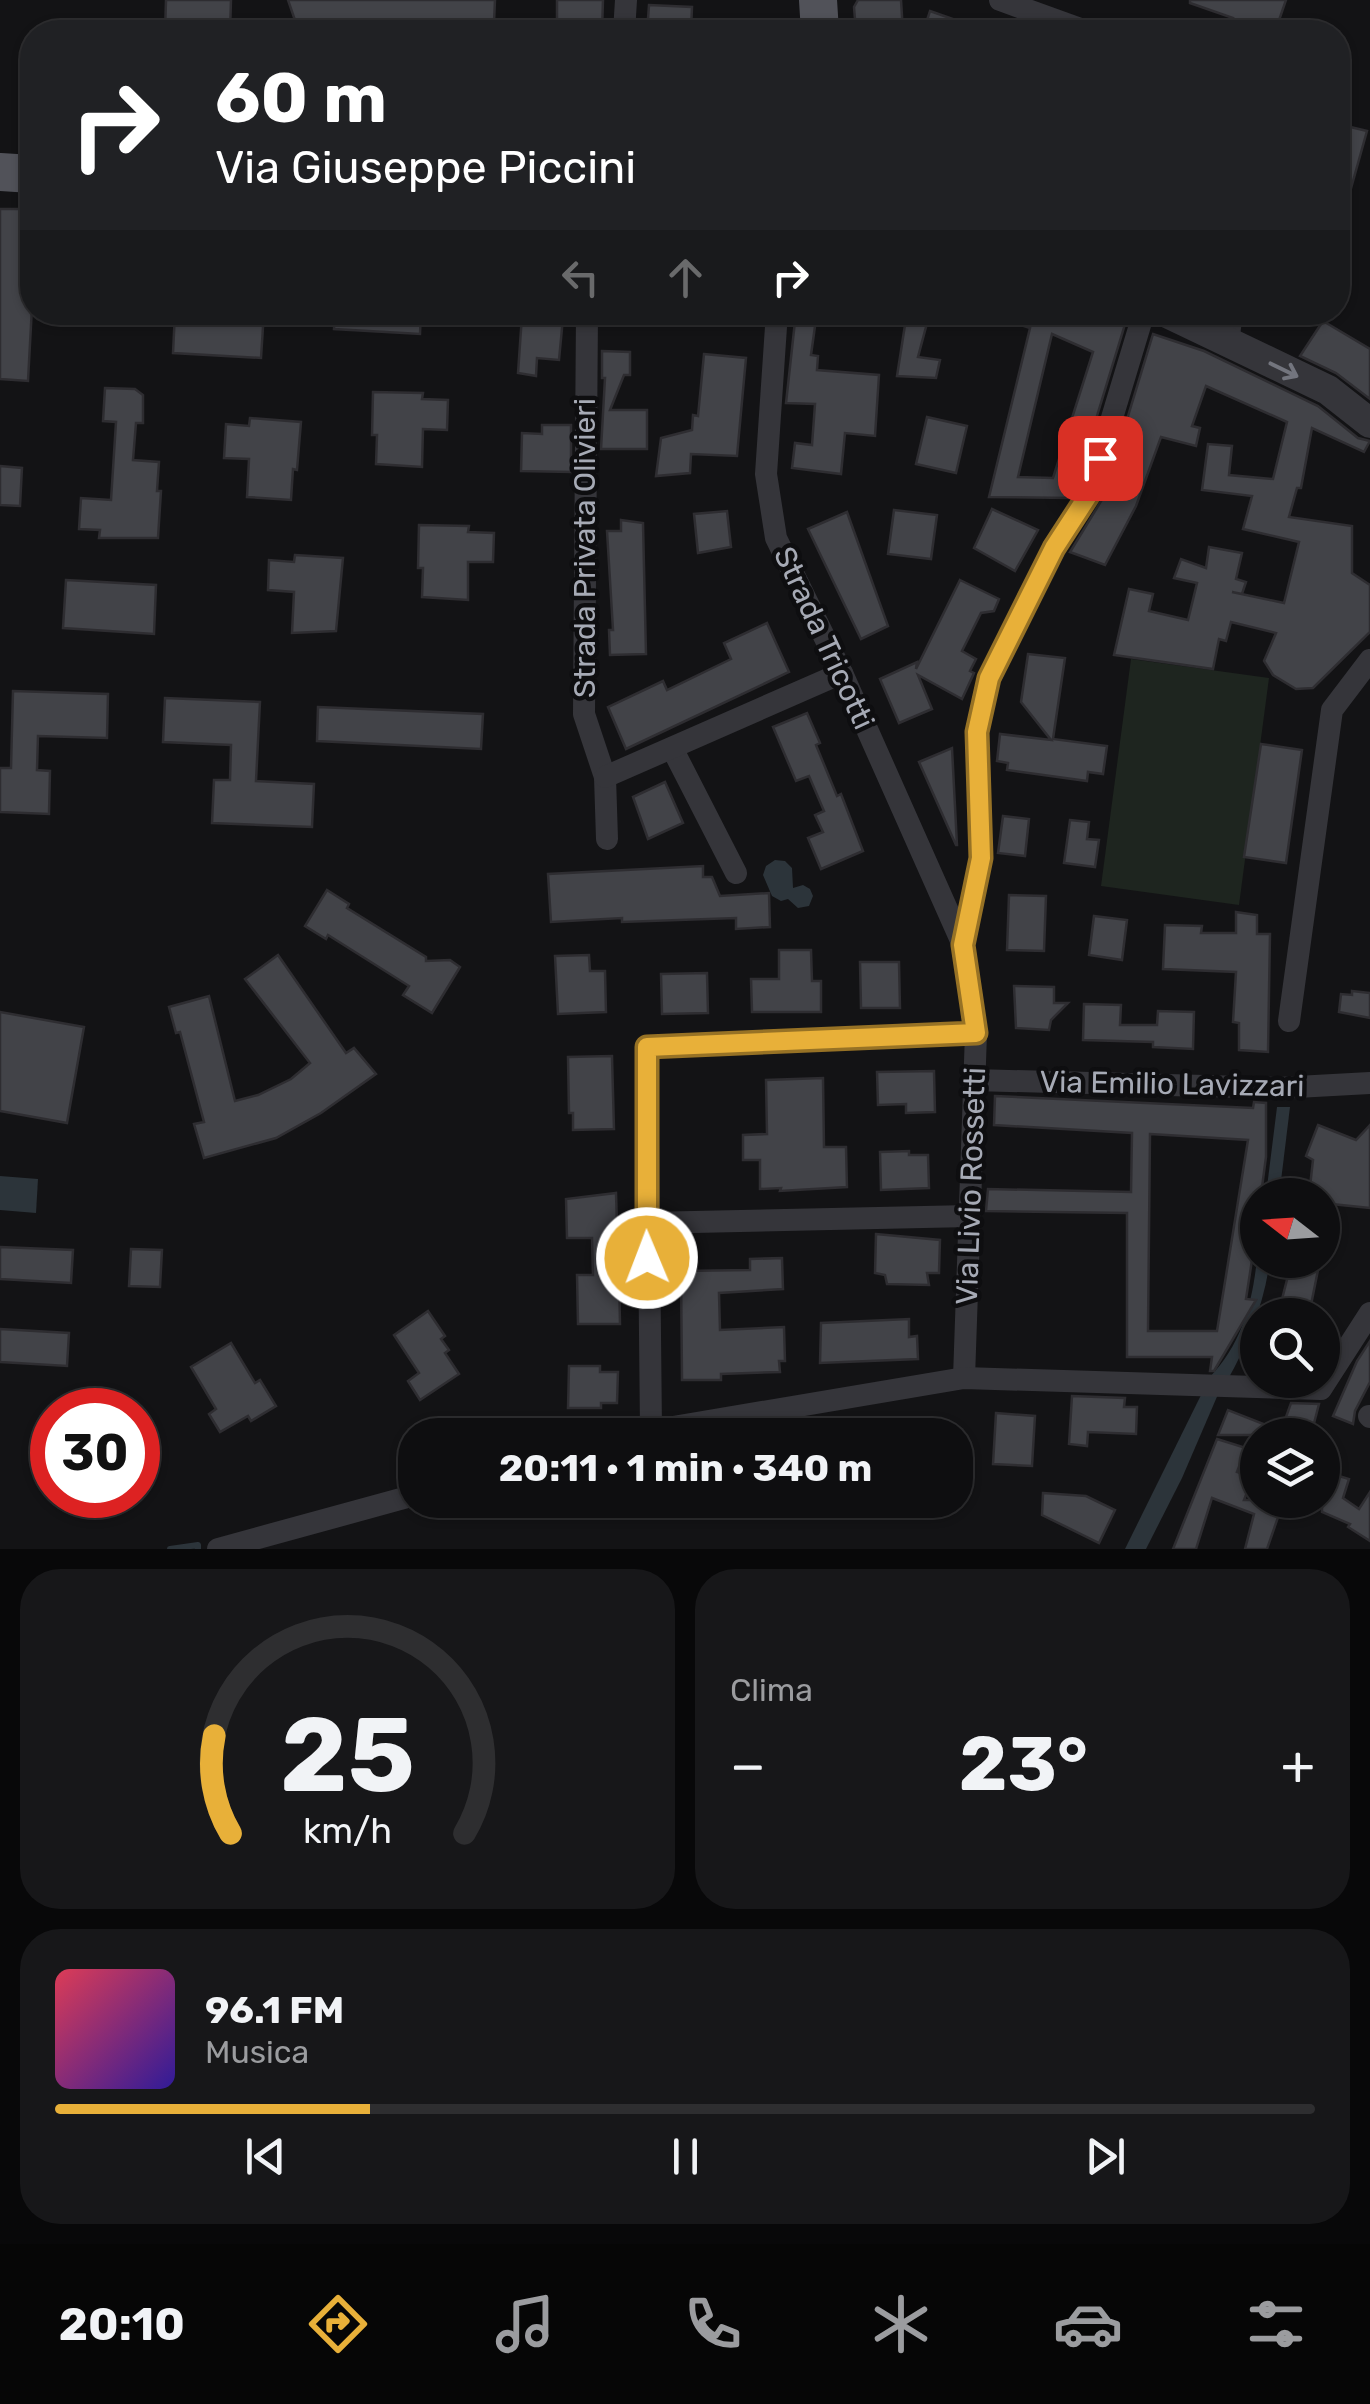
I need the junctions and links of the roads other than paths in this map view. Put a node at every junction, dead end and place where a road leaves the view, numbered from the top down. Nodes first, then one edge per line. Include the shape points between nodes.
1 (1000, 0) edge
2 (1056, 20) edge
3 (587, 325) edge
4 (776, 325) edge
5 (1140, 325) edge
6 (1230, 328) edge
7 (1370, 424) edge
8 (1370, 660) edge
9 (842, 673) junction
10 (672, 748) junction
11 (606, 777) junction
12 (607, 840) dead end
13 (736, 873) dead end
14 (963, 945) junction
15 (1289, 1021) dead end
16 (976, 1033) junction
17 (974, 1080) junction
18 (1370, 1083) edge
19 (970, 1216) junction
20 (646, 1223) junction
21 (1370, 1313) edge
22 (964, 1378) junction
23 (650, 1418) edge
24 (718, 1418) edge
25 (398, 1499) edge
26 (218, 1549) edge

1 - 2 street
3 - 11 street, Strada Privata Olivieri via 584,714
4 - 9 street, Strada Tricotti via 766,474 776,538
5 - 14 street, Via Livio Rossetti via 1089,494 989,678 977,732 981,858
6 -> 7 street
8 - 15 street via 1330,719
9 - 10 street
9 - 14 street, Strada Tricotti
10 - 11 street
10 - 13 street
11 - 12 street, Strada Privata Olivieri
14 - 16 street, Via Livio Rossetti
16 - 17 street, Via Livio Rossetti
16 - 20 street via 647,1047
17 - 18 street, Via Emilio Lavizzari via 1278,1088
17 - 19 street, Via Livio Rossetti
19 - 20 street
19 - 22 street, Via Livio Rossetti
20 - 23 street
21 - 22 street via 1321,1389
22 - 24 street
25 - 26 street

